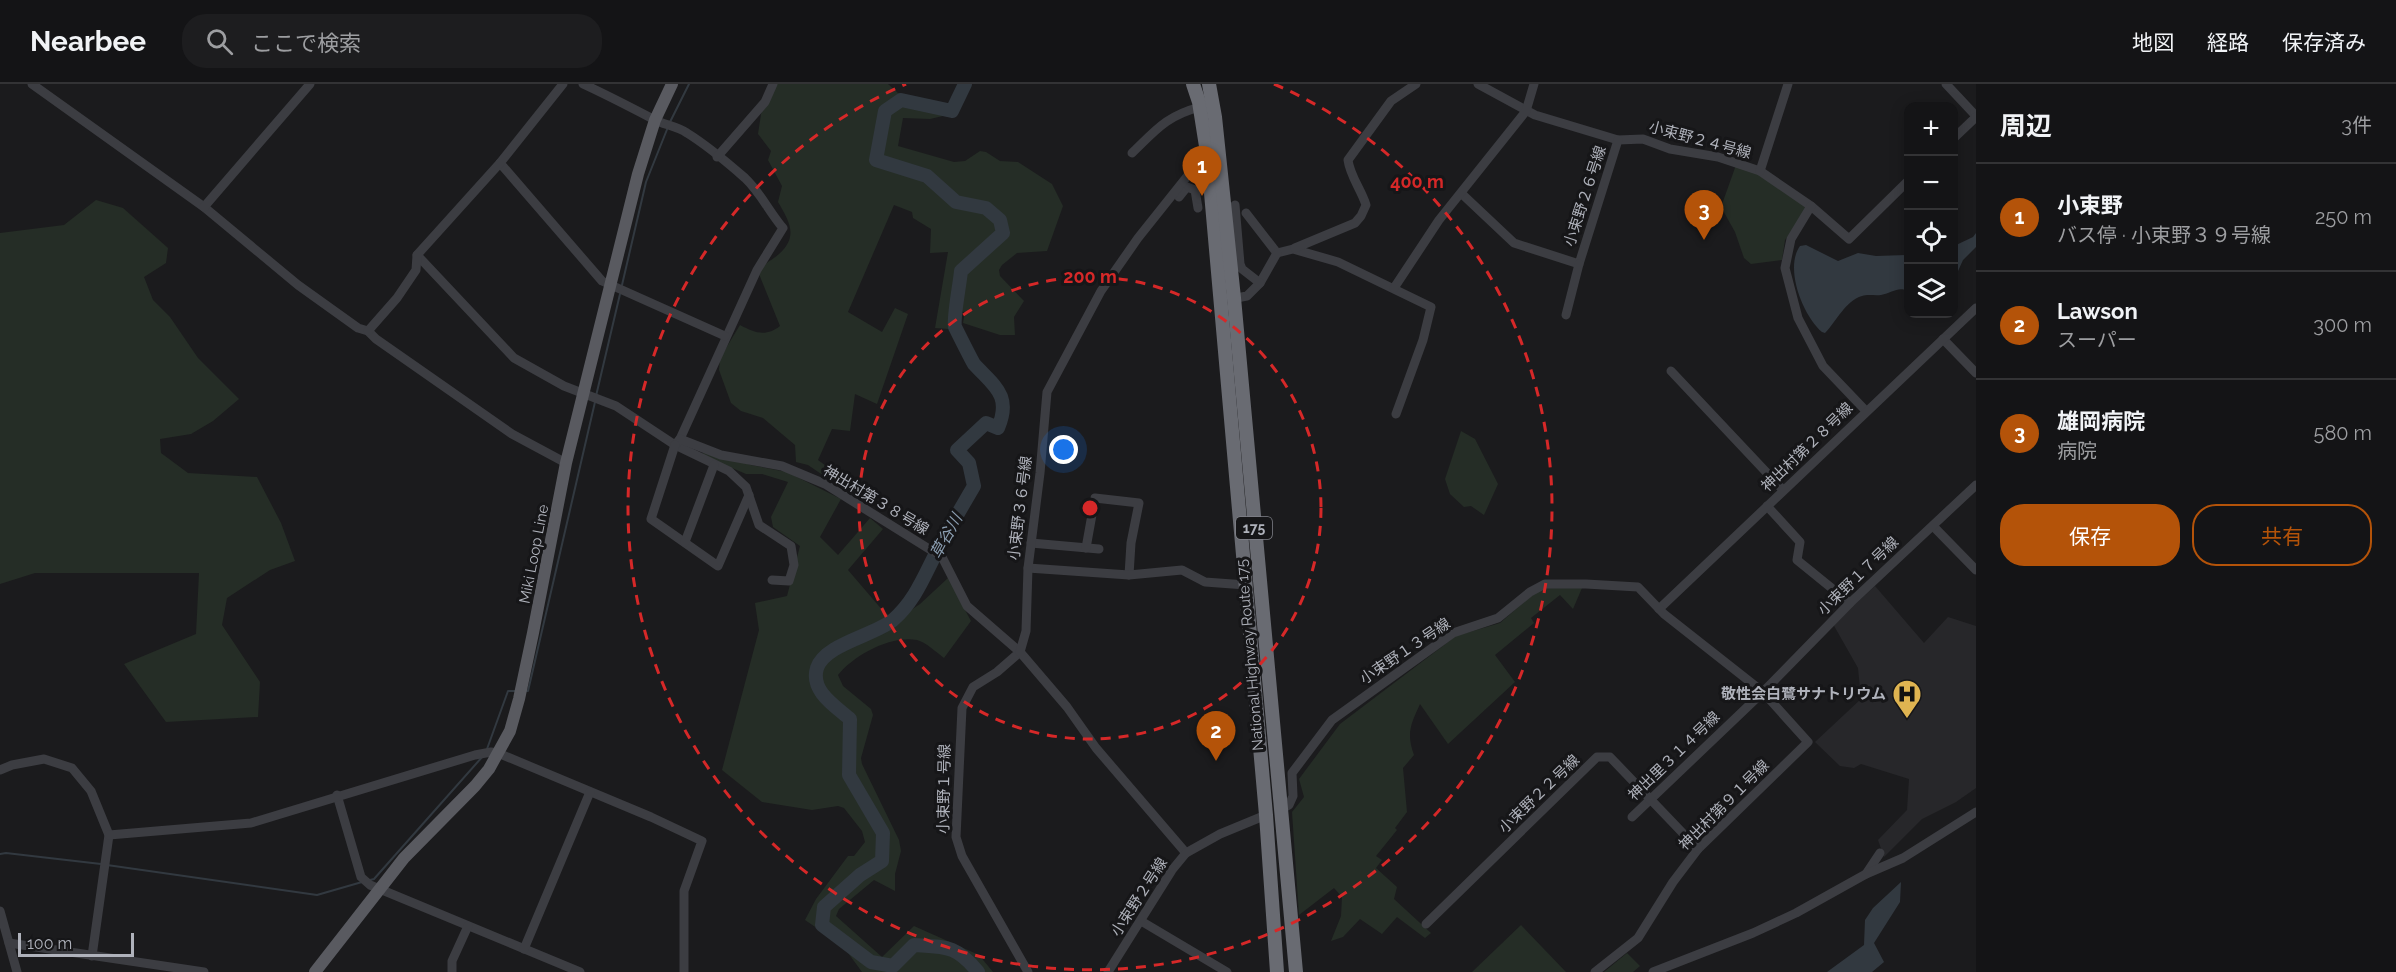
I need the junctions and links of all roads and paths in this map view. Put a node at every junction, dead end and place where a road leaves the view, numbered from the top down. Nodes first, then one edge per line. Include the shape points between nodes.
1 (32, 84) edge
2 (310, 84) edge
3 (563, 84) edge
4 (584, 84) edge
5 (672, 84) edge
6 (772, 84) edge
7 (1193, 84) edge
8 (1209, 84) edge
9 (1416, 84) edge
10 (1478, 84) edge
11 (1534, 84) edge
12 (1788, 84) edge
13 (1946, 84) edge
14 (1200, 107) junction
15 (1526, 111) junction
16 (1976, 116) edge
17 (655, 120) junction
18 (1958, 133) edge
19 (1618, 141) junction
20 (1132, 153) dead end
21 (717, 157) junction
22 (1208, 159) junction
23 (500, 163) junction
24 (1760, 171) junction
25 (1904, 185) edge
26 (1462, 194) junction
27 (1167, 202) junction
28 (1235, 205) dead end
29 (1811, 206) junction
30 (204, 207) junction
31 (1198, 208) dead end
32 (1246, 213) dead end
33 (1293, 249) junction
34 (1277, 253) junction
35 (417, 255) junction
36 (1579, 264) junction
37 (1260, 283) junction
38 (611, 285) junction
39 (1394, 288) junction
40 (1227, 299) junction
41 (1976, 308) edge
42 (1566, 315) dead end
43 (368, 331) junction
44 (725, 336) junction
45 (1943, 339) junction
46 (1671, 371) dead end
47 (1976, 373) edge
48 (584, 394) junction
49 (1866, 411) junction
50 (1396, 414) dead end
51 (678, 442) junction
52 (566, 463) junction
53 (714, 465) junction
54 (1976, 485) edge
55 (1783, 490) junction
56 (749, 495) junction
57 (1767, 506) junction
58 (1932, 525) junction
59 (685, 542) junction
60 (1031, 543) junction
61 (1086, 548) junction
62 (1099, 549) dead end
63 (1028, 568) junction
64 (1976, 570) edge
65 (1129, 575) junction
66 (772, 580) dead end
67 (1246, 585) junction
68 (1850, 603) junction
69 (1659, 609) junction
70 (1020, 652) junction
71 (1763, 692) junction
72 (1808, 742) joint
73 (498, 753) junction
74 (0, 770) edge
75 (1277, 776) junction
76 (1292, 778) junction
77 (590, 792) junction
78 (337, 795) junction
79 (1651, 800) junction
80 (1281, 809) junction
81 (1976, 812) edge
82 (1266, 815) junction
83 (1632, 817) dead end
84 (109, 835) junction
85 (1698, 849) junction
86 (1186, 853) junction
87 (1880, 853) dead end
88 (1866, 874) junction
89 (380, 888) junction
90 (0, 911) edge
91 (1141, 921) junction
92 (1426, 924) dead end
93 (468, 926) junction
94 (9, 943) junction
95 (524, 949) junction
96 (92, 956) junction
97 (17, 972) edge
98 (204, 972) edge
99 (315, 972) edge
100 (452, 972) edge
101 (580, 972) edge
102 (684, 972) edge
103 (1028, 972) edge
104 (1108, 972) edge
105 (1227, 972) edge
106 (1277, 972) edge
107 (1296, 972) edge
108 (1595, 972) edge
109 (1653, 972) edge

1 - 30 street
2 - 30 street
3 - 23 street
4 - 17 street
5 - 17 main road, Miki Loop Line
6 - 21 street via 765,102
7 - 14 highway, National Highway Route 175 / 175
8 - 40 highway, National Highway Route 175 / 175 via 1215,117
9 - 33 street via 1391,101 1348,160 1349,172 1366,205 1361,216 1355,224
10 - 15 street, 小束野２４号線
11 - 15 street
12 - 24 street
13 - 16 street
14 - 20 street via 1178,112 1166,120
14 - 22 highway, National Highway Route 175 / 175
15 - 19 street, 小束野２４号線
15 - 26 street
16 - 18 street
17 - 21 street via 686,132
17 - 38 main road, Miki Loop Line
19 - 24 street, 小束野２４号線 via 1643,139
19 - 36 street, 小束野２６号線
21 - 44 street via 747,180 783,228 757,270
22 - 27 street, 小束野３６号線 via 1197,164
22 - 40 highway, National Highway Route 175 / 175
23 - 35 street
23 - 38 street via 602,280
24 - 29 street, 小束野２４号線
25 - 29 street, 小束野２４号線 via 1849,239
26 - 36 street, 小束野２６号線 via 1514,243
26 - 39 street via 1439,220
27 - 31 street via 1175,202 1187,187 1195,190
27 - 60 street, 小束野３６号線 via 1101,291 1047,392
28 - 37 street via 1240,264
29 - 49 street via 1791,239 1785,268 1798,318 1823,366
30 - 43 street via 298,285
32 - 34 street
33 - 34 street
33 - 39 street via 1338,262
34 - 37 street
35 - 43 street via 416,270
35 - 48 street via 514,358
36 - 42 street
37 - 40 street via 1247,296
38 - 44 street
38 - 48 main road, Miki Loop Line
39 - 50 street via 1431,307
40 - 67 highway, National Highway Route 175 / 175
40 - 75 highway, National Highway Route 175 / 175
41 - 45 street, 神出村第２８号線
43 - 52 street via 512,434
44 - 51 street
45 - 47 street
45 - 49 street, 神出村第２８号線
46 - 55 street
48 - 51 street via 616,406
48 - 52 main road, Miki Loop Line
49 - 55 street, 神出村第２８号線
51 - 53 street
51 - 59 street via 651,519
51 - 70 street, 神出村第３８号線 via 782,466 825,484 942,557 967,606
52 - 73 main road, Miki Loop Line via 519,699
53 - 56 street via 729,471
53 - 59 street
54 - 58 street, 小束野１７号線
55 - 57 street, 神出村第２８号線
56 - 59 street via 718,566
56 - 66 street via 759,525 791,546 794,565 789,581
57 - 68 street via 1800,542 1797,560
57 - 69 street, 神出村第２８号線
58 - 64 street
58 - 68 street, 小束野１７号線
60 - 61 street
60 - 63 street, 小束野３６号線
61 - 62 street
61 - 65 street via 1095,498 1139,503
63 - 65 street
63 - 70 street, 小束野３６号線 via 1026,631
65 - 67 street via 1182,570 1205,582
67 - 82 highway, National Highway Route 175 / 175
68 - 71 street, 小束野１７号線
69 - 71 street, 小束野１３号線
69 - 76 street, 小束野１３号線 via 1638,587 1545,584 1498,618 1453,633 1332,720
70 - 86 street
70 - 103 street, 小束野１号線 via 973,687 962,708 956,837 962,856
71 - 72 street, 小束野１３号線
71 - 79 street, 神出里３１４号線
72 - 85 street, 神出村第９１号線
73 - 77 street
73 - 78 street via 474,755
73 - 89 main road, Miki Loop Line via 475,786
74 - 84 street via 44,759 72,768 91,791
75 - 76 street via 1284,780
75 - 80 highway, National Highway Route 175 / 175
76 - 80 street, 小束野１３号線 via 1293,796 1289,805
77 - 95 street
77 - 102 street via 702,841 684,891
78 - 84 street via 251,823
78 - 89 street via 361,877
79 - 83 street, 神出里３１４号線
79 - 85 street, 小束野２２号線
79 - 92 street, 小束野２２号線 via 1610,757 1597,757
80 - 107 highway, National Highway Route 175 / 175
81 - 88 street via 1903,858
82 - 86 street, 小束野２号線
82 - 106 highway, National Highway Route 175 / 175
84 - 96 street
85 - 108 street, 神出村第９１号線 via 1638,938
86 - 91 street, 小束野２号線
87 - 88 street
88 - 109 street via 1753,933
89 - 93 street
89 - 99 main road, Miki Loop Line
90 - 94 street
91 - 104 street, 小束野２号線
91 - 105 street
93 - 95 street
93 - 100 street via 452,961
94 - 96 street
94 - 97 street
95 - 101 street
96 - 98 street

